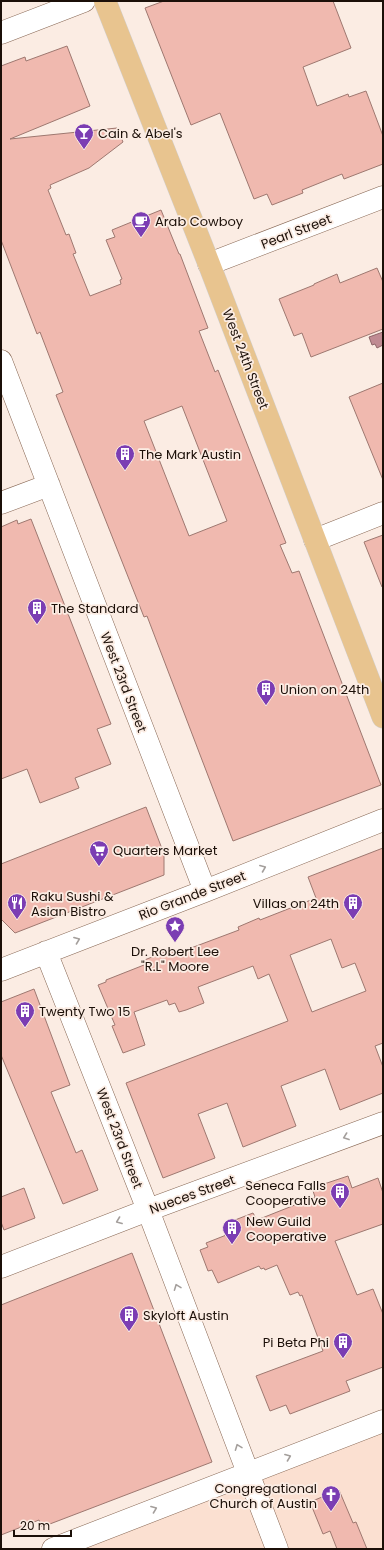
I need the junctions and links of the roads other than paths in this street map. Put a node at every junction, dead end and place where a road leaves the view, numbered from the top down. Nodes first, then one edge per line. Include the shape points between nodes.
1 (84, 1) edge
2 (105, 1) edge
3 (1, 33) edge
4 (383, 197) edge
5 (210, 264) junction
6 (1, 361) edge
7 (49, 485) junction
8 (1, 503) edge
9 (383, 512) edge
10 (315, 540) junction
11 (383, 717) edge
12 (383, 820) edge
13 (205, 891) junction
14 (46, 952) junction
15 (1, 970) edge
16 (383, 1123) edge
17 (148, 1210) junction
18 (1, 1266) edge
19 (383, 1421) edge
20 (248, 1472) junction
21 (53, 1549) edge
22 (277, 1549) edge

1 - 3 street
2 - 5 main road, West 24th Street
4 - 5 street, Pearl Street
5 - 10 main road, West 24th Street
6 - 7 street, West 23rd Street
7 - 8 street
7 - 13 street, West 23rd Street
9 - 10 street
10 - 11 main road, West 24th Street
13 -> 12 street, Rio Grande Street
14 -> 13 street, Rio Grande Street
14 - 15 street, Rio Grande Street
14 - 17 street, West 23rd Street
16 -> 17 street, Nueces Street
17 -> 18 street, Nueces Street
20 -> 17 street, West 23rd Street
20 -> 19 street
21 -> 20 street
20 - 22 street, West 23rd Street

